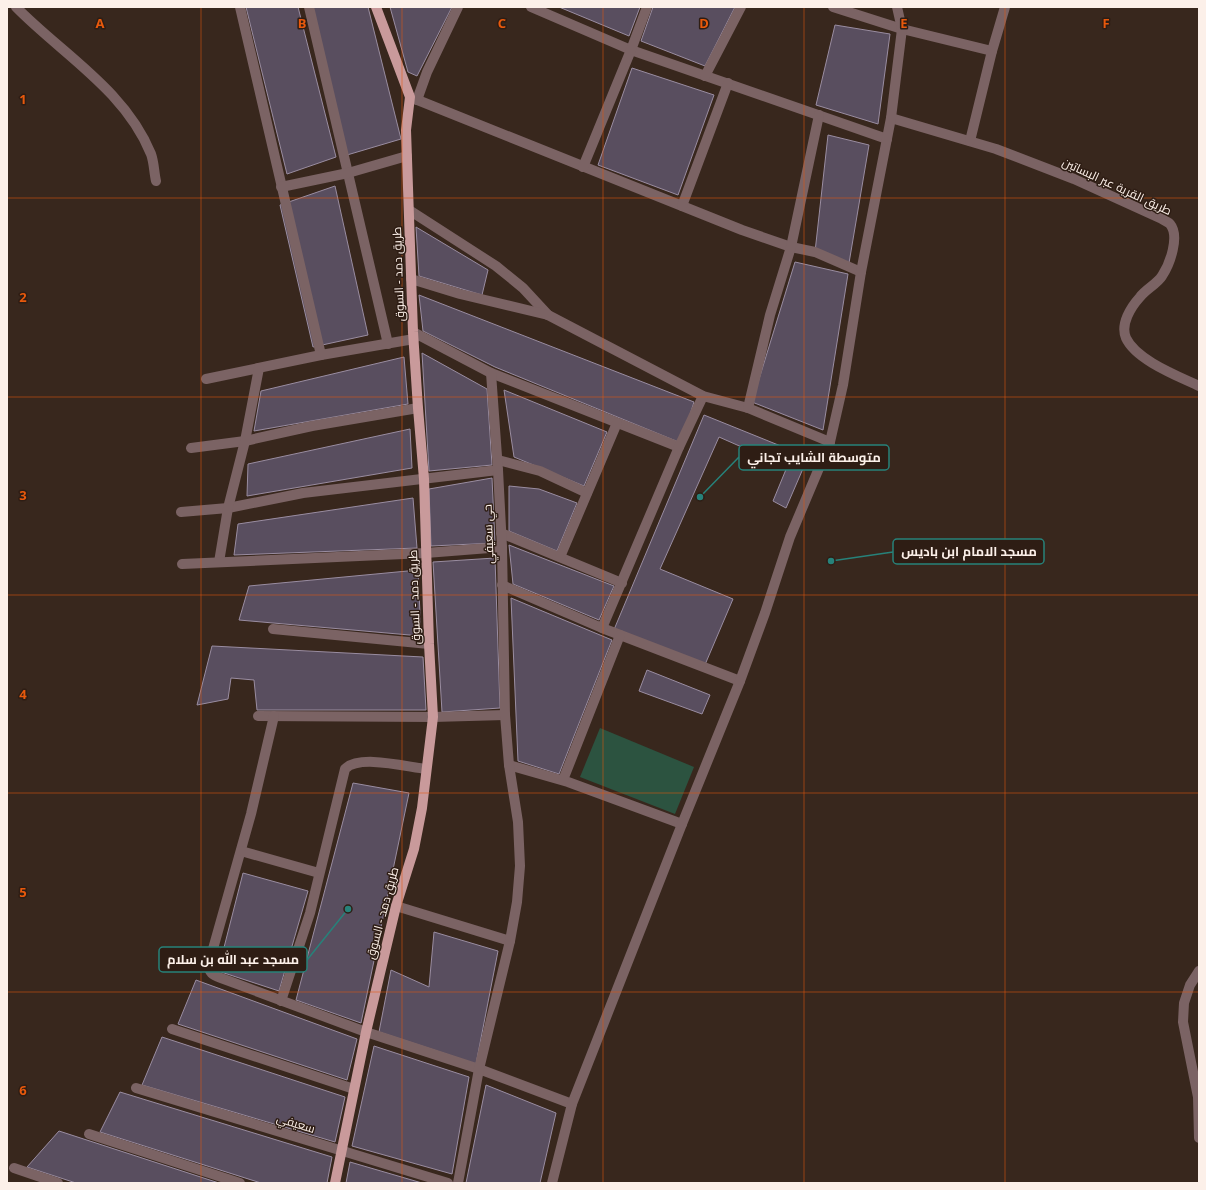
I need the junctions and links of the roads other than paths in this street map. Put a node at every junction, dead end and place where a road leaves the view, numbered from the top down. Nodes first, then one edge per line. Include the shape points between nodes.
1 (16, 7) edge
2 (240, 7) edge
3 (309, 7) edge
4 (376, 7) edge
5 (458, 7) edge
6 (531, 7) edge
7 (647, 7) edge
8 (741, 7) edge
9 (833, 7) edge
10 (898, 7) edge
11 (1005, 7) edge
12 (902, 29) junction
13 (631, 50) junction
14 (992, 51) junction
15 (705, 76) junction
16 (728, 84) junction
17 (414, 99) junction
18 (819, 115) junction
19 (891, 118) junction
20 (887, 139) junction
21 (970, 141) junction
22 (407, 156) junction
23 (583, 167) junction
24 (348, 173) junction
25 (156, 181) dead end
26 (282, 187) junction
27 (682, 206) junction
28 (409, 210) junction
29 (791, 248) junction
30 (861, 272) junction
31 (411, 279) junction
32 (548, 315) junction
33 (413, 336) junction
34 (388, 344) junction
35 (321, 355) junction
36 (259, 368) junction
37 (491, 373) junction
38 (206, 379) dead end
39 (1199, 386) edge
40 (703, 396) junction
41 (418, 408) junction
42 (748, 408) junction
43 (617, 423) junction
44 (244, 441) junction
45 (830, 442) junction
46 (679, 447) junction
47 (191, 448) dead end
48 (498, 465) junction
49 (424, 479) junction
50 (587, 493) junction
51 (228, 508) junction
52 (181, 512) dead end
53 (501, 533) junction
54 (502, 548) junction
55 (426, 553) junction
56 (560, 557) junction
57 (219, 562) junction
58 (182, 564) dead end
59 (622, 583) junction
60 (502, 585) junction
61 (602, 628) junction
62 (272, 629) dead end
63 (620, 635) junction
64 (429, 644) junction
65 (740, 680) junction
66 (505, 715) junction
67 (258, 716) dead end
68 (274, 716) junction
69 (433, 717) junction
70 (509, 766) junction
71 (426, 769) junction
72 (563, 780) junction
73 (682, 824) junction
74 (241, 851) junction
75 (320, 873) junction
76 (396, 906) junction
77 (510, 941) junction
78 (1199, 971) edge
79 (281, 1001) junction
80 (172, 1029) dead end
81 (366, 1032) junction
82 (479, 1069) junction
83 (136, 1088) dead end
84 (354, 1089) junction
85 (572, 1104) junction
86 (89, 1134) dead end
87 (1199, 1138) edge
88 (342, 1150) junction
89 (14, 1168) dead end
90 (58, 1183) edge
91 (240, 1183) edge
92 (335, 1183) edge
93 (448, 1183) edge
94 (458, 1183) edge
95 (552, 1183) edge

1 - 25 street via 103,85 123,109 142,135 151,156
2 - 26 street
3 - 24 street
4 - 17 main road, طريق دمد - السوق
5 - 17 street
6 - 13 street
7 - 13 street
8 - 15 street
9 - 12 street
10 - 12 street
11 - 14 street
12 - 14 street
12 - 19 street
13 - 15 street
13 - 23 street
14 - 21 street
15 - 16 street
16 - 18 street
16 - 27 street
17 - 22 main road, طريق دمد - السوق via 406,130
17 - 23 street
18 - 20 street
18 - 29 street
19 - 20 street
19 - 21 street, طريق القرية عبر البساتين
20 - 30 street
21 - 39 street, طريق القرية عبر البساتين via 1074,180 1170,224 1174,233 1174,245 1169,261 1162,277 1140,297 1130,311 1124,330 1126,338 1142,356
22 - 24 street
22 - 28 main road, طريق دمد - السوق
23 - 27 street
24 - 26 street
24 - 34 street
26 - 35 street
27 - 29 street
28 - 31 main road, طريق دمد - السوق
28 - 32 street via 496,266 523,288
29 - 30 street via 815,252
29 - 42 street via 770,315
30 - 45 street
31 - 32 street via 460,294
31 - 33 main road, طريق دمد - السوق
32 - 40 street
33 - 34 street
33 - 37 street
33 - 41 main road, طريق دمد - السوق
34 - 35 street
35 - 36 street
36 - 38 street
36 - 44 street
37 - 43 street
37 - 48 street, حي سعيفي
40 - 42 street
40 - 46 street
41 - 44 street via 312,426
41 - 49 main road, طريق دمد - السوق
42 - 45 street
43 - 46 street
43 - 50 street
44 - 47 street
44 - 51 street
45 - 65 street via 790,537
46 - 59 street
48 - 49 street
48 - 50 street via 540,471
48 - 53 street, حي سعيفي
49 - 51 street via 303,493
49 - 55 main road, طريق دمد - السوق
50 - 56 street
51 - 52 street
51 - 57 street
53 - 54 street, حي سعيفي
53 - 56 street
54 - 55 street
54 - 60 street, حي سعيفي
55 - 57 street
55 - 64 main road, طريق دمد - السوق
56 - 59 street
57 - 58 street
59 - 61 street
60 - 61 street
60 - 66 street, حي سعيفي
61 - 63 street
62 - 64 street
63 - 65 street
63 - 72 street
64 - 69 main road, طريق دمد - السوق
65 - 73 street
66 - 69 street
66 - 70 street, حي سعيفي
67 - 68 street
68 - 69 street
68 - 74 street
69 - 71 main road, طريق دمد - السوق
70 - 72 street
70 - 77 street, حي سعيفي via 518,822 520,866
71 - 75 street via 369,761 360,761 348,766 343,775
71 - 76 main road, طريق دمد - السوق via 414,850
72 - 73 street
73 - 85 street
74 - 75 street
74 - 79 street via 208,969 215,976
75 - 79 street via 310,913
76 - 77 street
76 - 81 main road, طريق دمد - السوق
77 - 82 street, حي سعيفي
78 - 87 street via 1190,985 1184,1002 1183,1022 1198,1097
79 - 81 street
80 - 84 street
81 - 82 street
81 - 84 main road, طريق دمد - السوق
82 - 85 street
82 - 94 street, حي سعيفي
83 - 88 street, سعيفي
84 - 88 main road, طريق دمد - السوق
85 - 95 street
86 - 91 street
88 - 92 main road, طريق دمد - السوق
88 - 93 street, سعيفي
89 - 90 street

